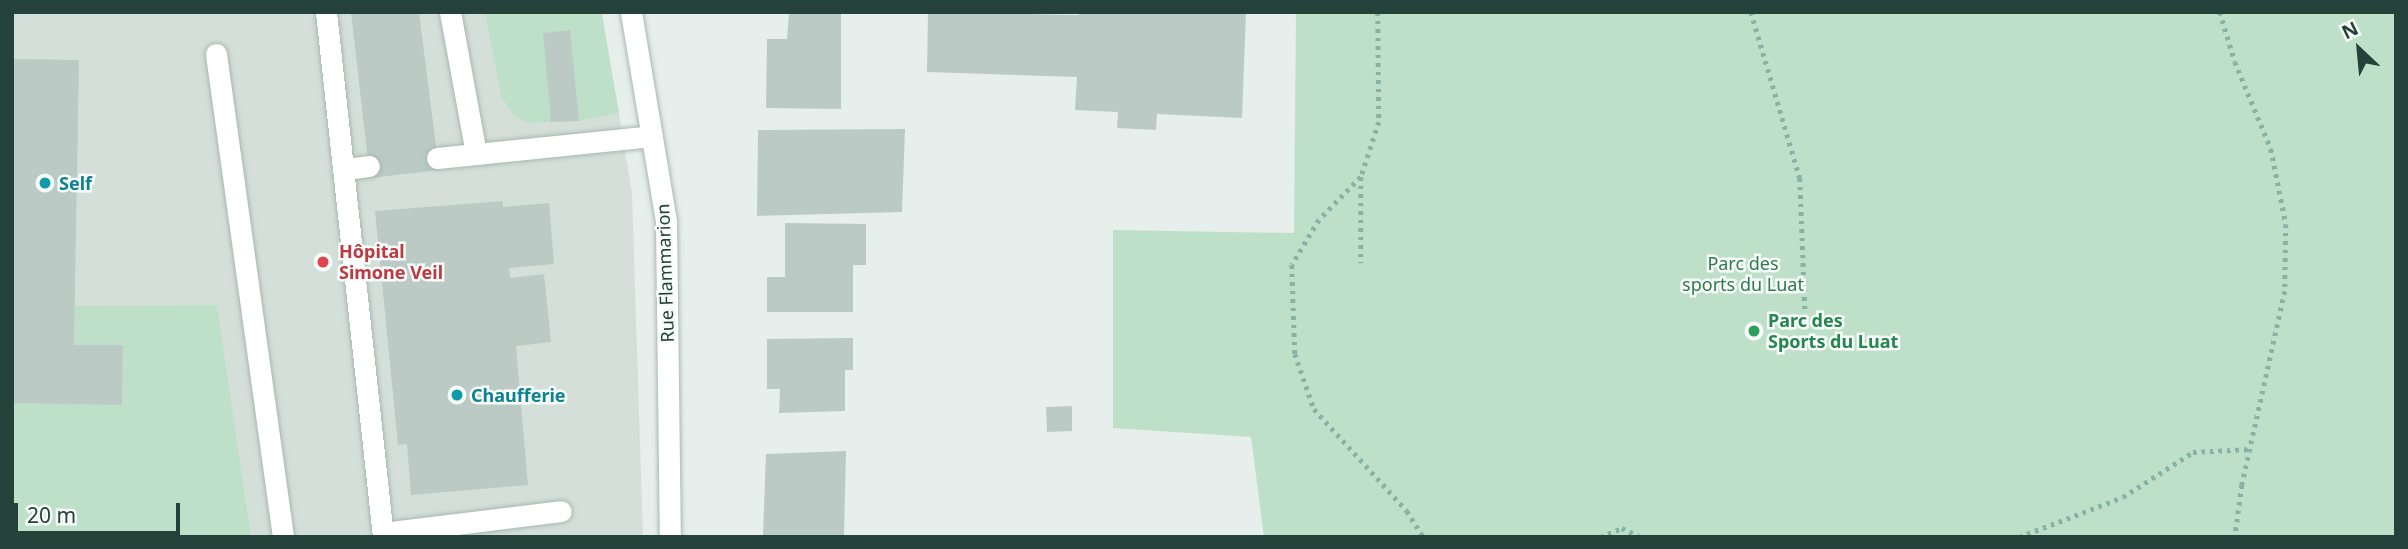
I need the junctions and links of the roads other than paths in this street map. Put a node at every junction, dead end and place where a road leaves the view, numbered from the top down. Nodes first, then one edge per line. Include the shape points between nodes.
1 (326, 12) edge
2 (450, 12) edge
3 (631, 12) edge
4 (216, 54) dead end
5 (652, 136) junction
6 (476, 154) junction
7 (437, 158) dead end
8 (369, 166) dead end
9 (345, 169) junction
10 (561, 511) dead end
11 (383, 535) edge
12 (284, 537) edge
13 (670, 537) edge

1 - 9 street
2 - 6 street
3 - 5 street, Rue Flammarion
4 - 12 street
5 - 6 street
5 - 13 street, Rue Flammarion via 666,221
6 - 7 street
8 - 9 street
9 - 11 street
10 - 11 street

